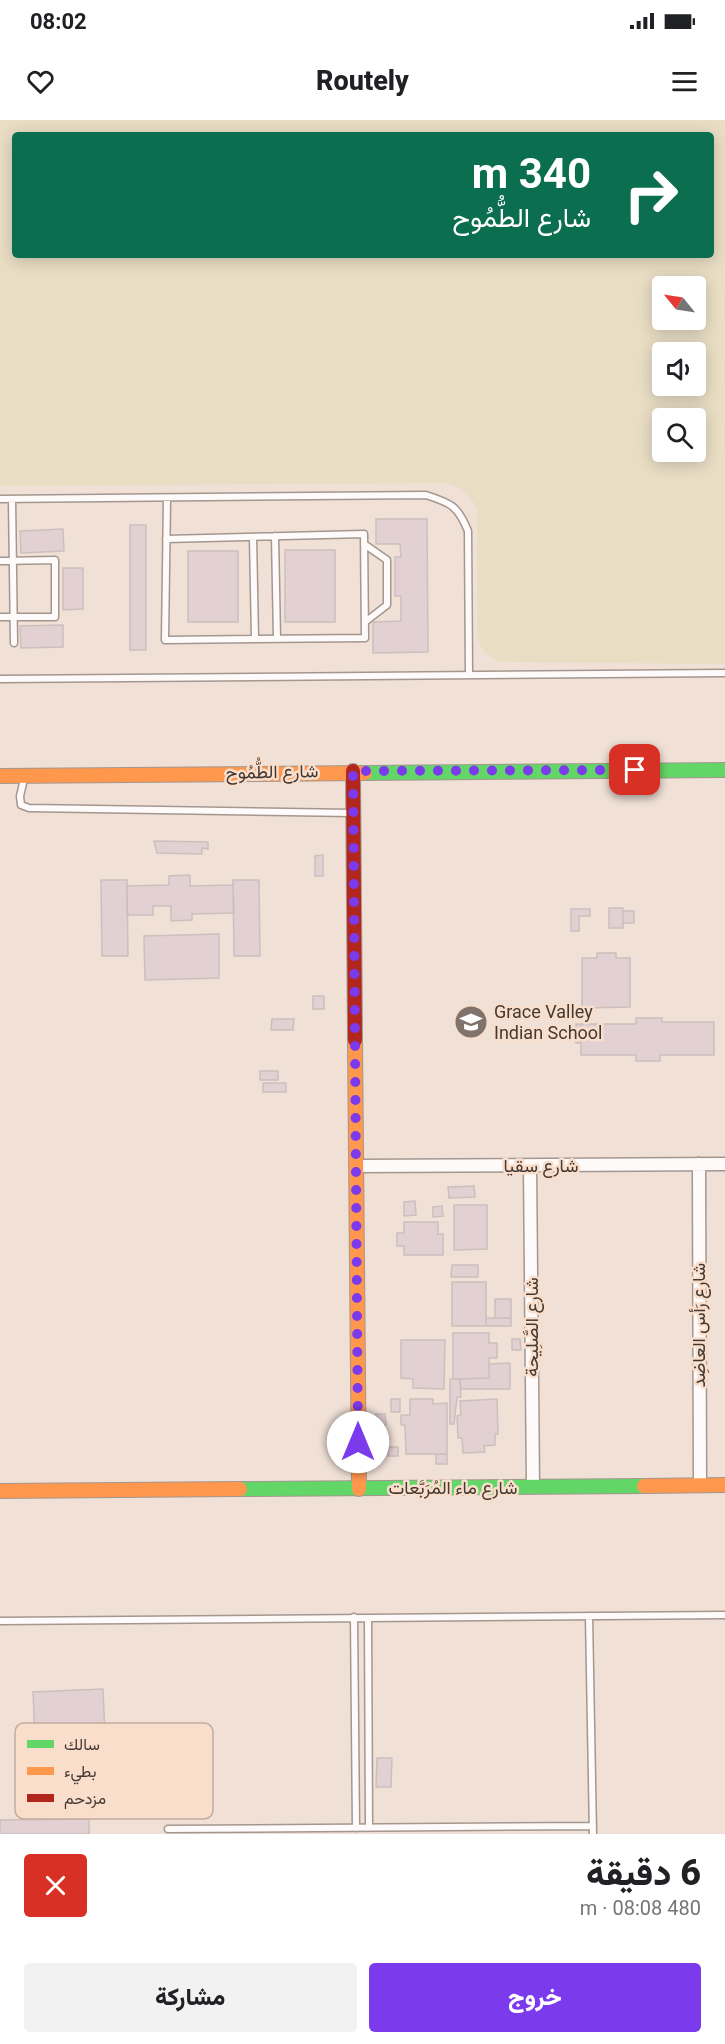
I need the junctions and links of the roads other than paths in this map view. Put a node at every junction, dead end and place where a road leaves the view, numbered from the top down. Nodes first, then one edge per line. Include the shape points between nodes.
1 (167, 498) junction
2 (0, 499) edge
3 (12, 499) junction
4 (274, 536) junction
5 (252, 537) junction
6 (166, 539) junction
7 (364, 544) junction
8 (0, 561) edge
9 (12, 561) junction
10 (0, 617) edge
11 (14, 617) junction
12 (365, 622) junction
13 (255, 639) junction
14 (277, 639) junction
15 (14, 643) dead end
16 (725, 673) edge
17 (469, 674) junction
18 (0, 679) edge
19 (725, 770) edge
20 (353, 771) junction
21 (0, 776) edge
22 (24, 776) junction
23 (352, 813) junction
24 (699, 1164) junction
25 (725, 1164) edge
26 (356, 1166) junction
27 (530, 1166) junction
28 (700, 1485) junction
29 (725, 1485) edge
30 (533, 1487) junction
31 (359, 1488) junction
32 (0, 1491) edge
33 (725, 1615) edge
34 (589, 1616) junction
35 (354, 1617) junction
36 (368, 1618) junction
37 (0, 1621) edge
38 (593, 1826) junction
39 (369, 1827) junction
40 (356, 1828) junction
41 (168, 1829) dead end
42 (593, 1834) edge

1 - 3 lane
1 - 6 lane
1 - 17 lane via 426,495 449,502 461,513 468,531
2 - 3 lane
3 - 9 lane
4 - 5 lane
4 - 7 lane via 364,534
4 - 14 lane
5 - 6 lane
5 - 13 lane
6 - 13 lane via 165,640
7 - 12 lane
7 - 12 lane via 387,560 387,605
8 - 9 lane
9 - 11 lane
9 - 11 lane via 55,560 55,617
10 - 11 lane
11 - 15 lane
12 - 14 lane via 365,639
13 - 14 lane
16 - 17 lane
17 - 18 lane
19 - 20 street, شارع الطُّمُوح
20 - 22 street, شارع الطُّمُوح
20 - 23 street
21 - 22 street, شارع الطُّمُوح
22 - 23 lane via 21,806 29,808
23 - 26 street
24 - 25 street, شارع سقيا
24 - 27 street, شارع سقيا
24 - 28 street, شارع رَأس العاضِد
26 - 27 street, شارع سقيا
26 - 31 street
27 - 30 street, شارع الصَّلِيحة
28 - 29 street, شارع ماء المُرَبَّعات
28 - 30 street, شارع ماء المُرَبَّعات
30 - 31 street, شارع ماء المُرَبَّعات
31 - 32 street, شارع ماء المُرَبَّعات
33 - 34 lane
34 - 36 lane
34 - 38 lane
35 - 36 lane
35 - 37 lane
35 - 40 lane
36 - 39 lane
38 - 39 lane
38 - 42 lane
39 - 40 lane
40 - 41 lane

